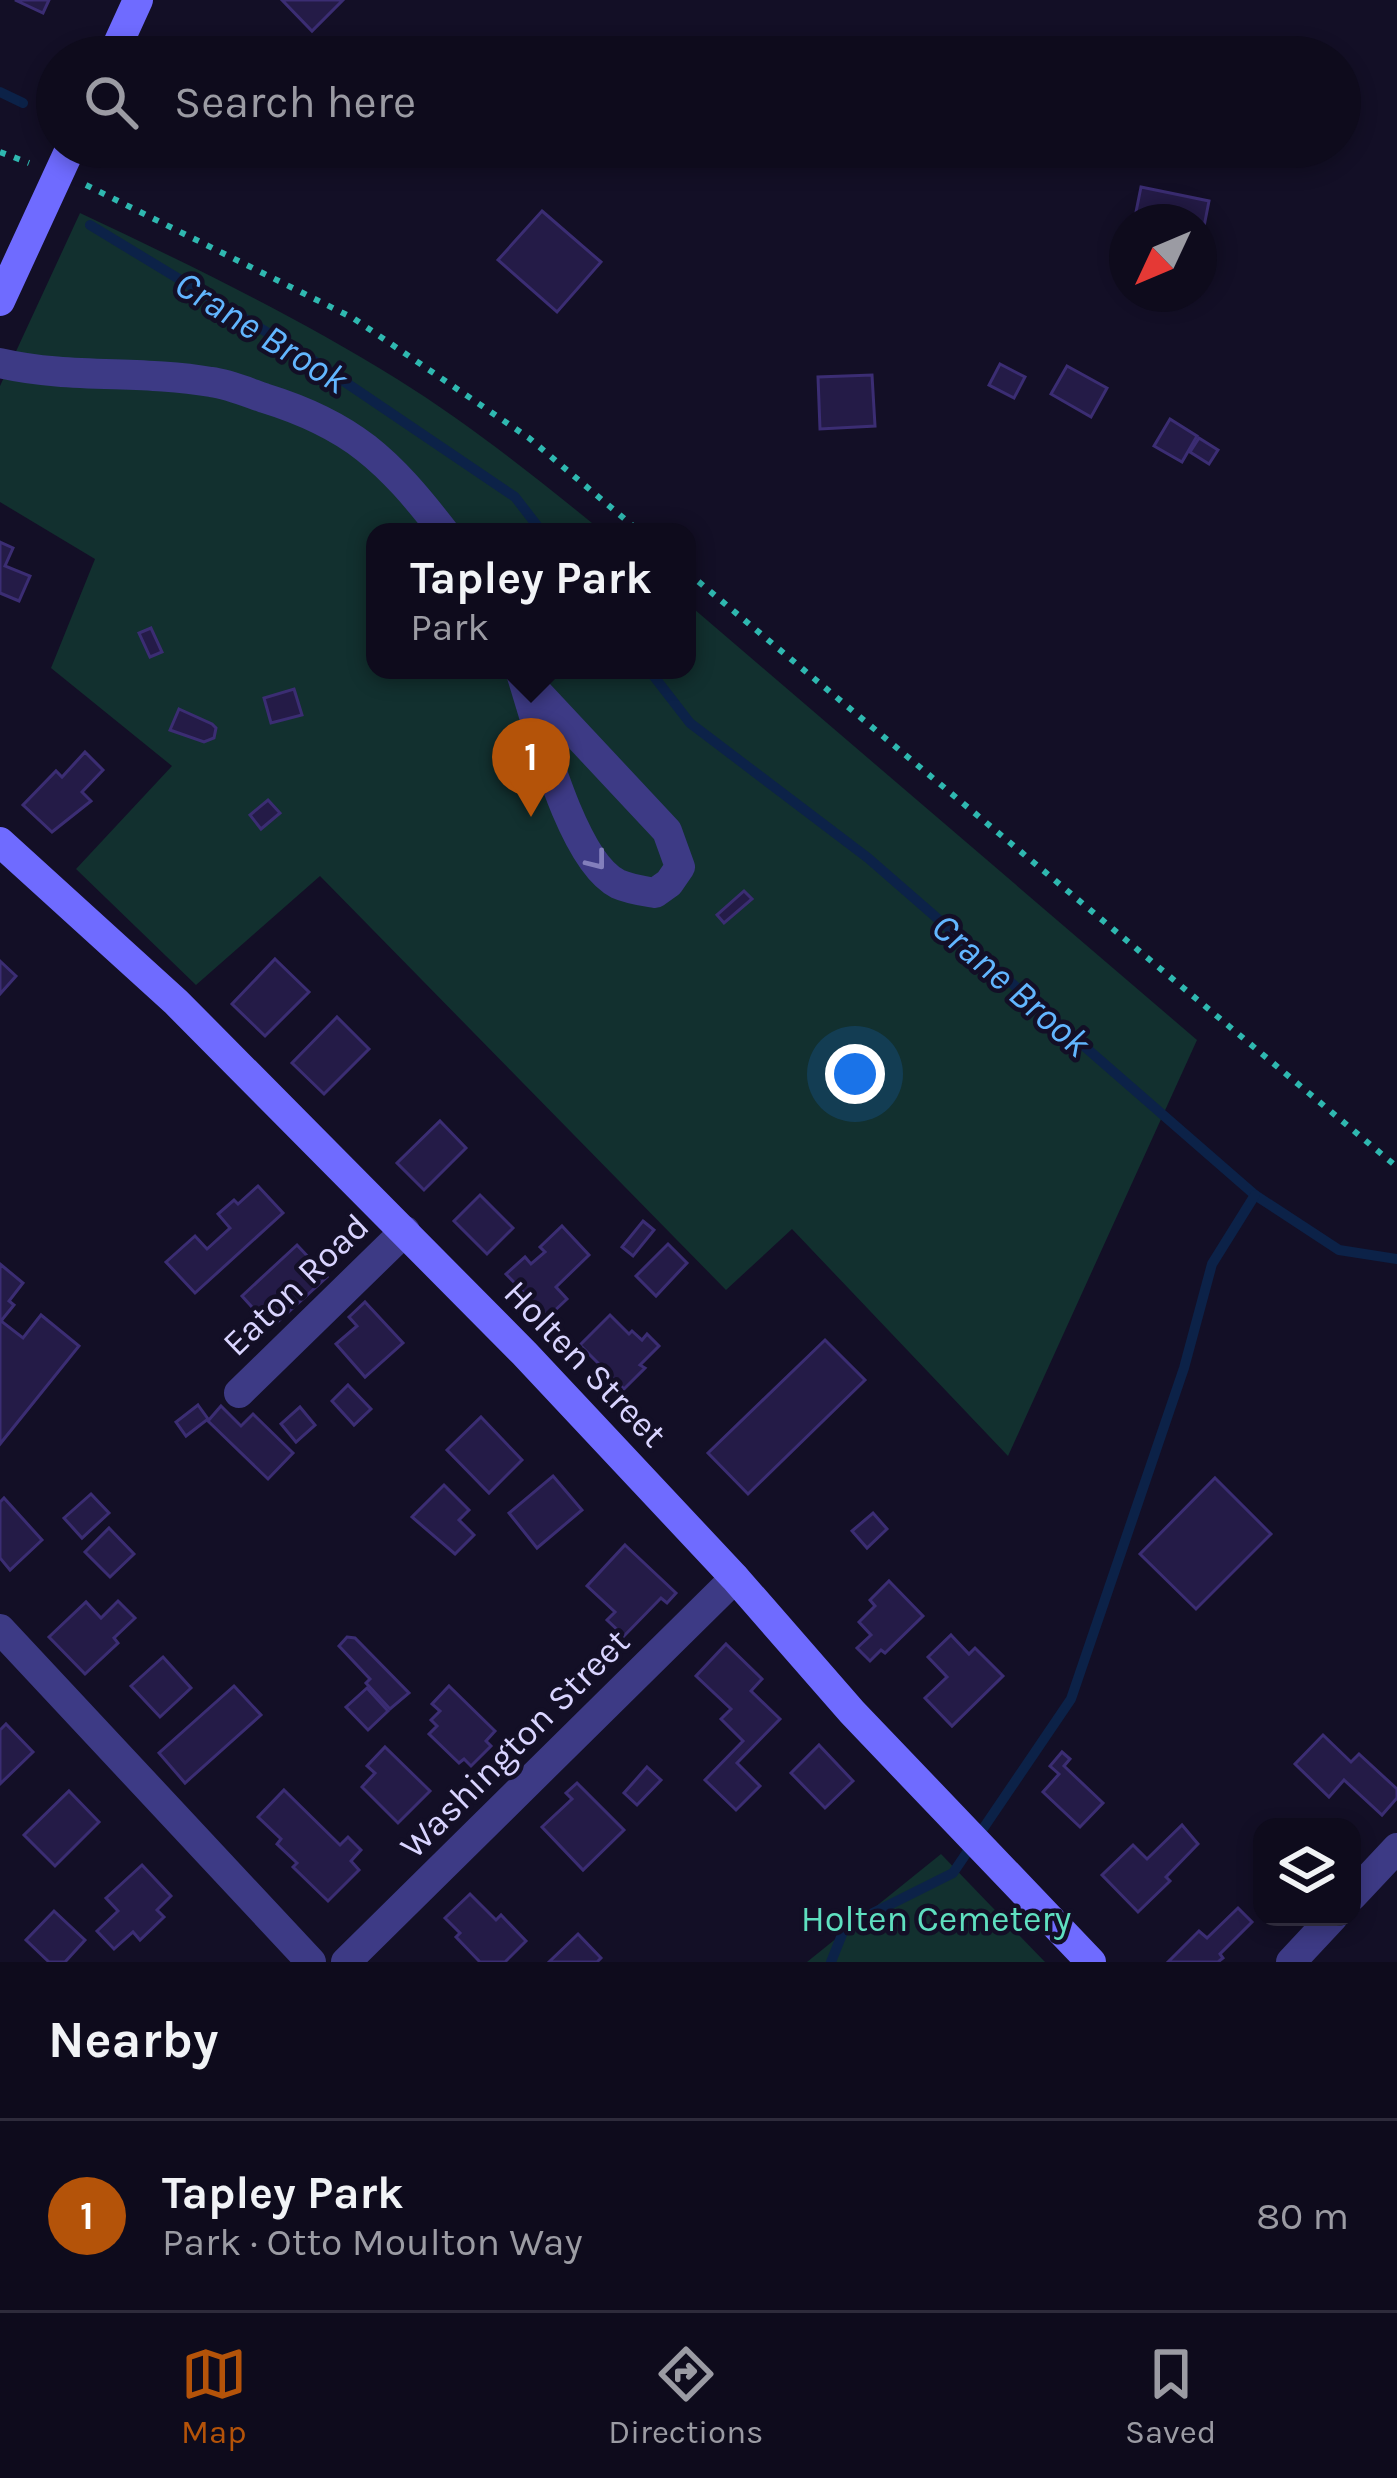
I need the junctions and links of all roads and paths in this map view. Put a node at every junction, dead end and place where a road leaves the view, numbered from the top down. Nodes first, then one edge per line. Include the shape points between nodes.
1 (138, 0) edge
2 (122, 36) edge
3 (0, 152) edge
4 (36, 156) edge
5 (61, 168) edge
6 (76, 168) edge
7 (0, 301) edge
8 (0, 362) edge
9 (437, 523) edge
10 (629, 523) edge
11 (696, 580) edge
12 (523, 679) edge
13 (527, 679) edge
14 (0, 842) edge
15 (1397, 1167) edge
16 (405, 1231) junction
17 (239, 1393) dead end
18 (735, 1578) junction
19 (0, 1629) edge
20 (1397, 1848) edge
21 (1361, 1886) edge
22 (1325, 1926) edge
23 (311, 1962) edge
24 (346, 1962) edge
25 (1091, 1962) edge
26 (1291, 1962) edge

1 - 2 main road
3 - 4 path
5 - 7 main road
6 - 10 path via 111,195 353,318 529,438
8 - 9 street via 212,382 292,406 347,431
11 - 15 path
12 -> 13 street via 566,808 594,863 616,883 656,893 680,866 667,831
14 - 16 main road, Holten Street via 176,1002
16 - 17 street, Eaton Road
16 - 18 main road, Holten Street
18 - 24 street, Washington Street
18 - 25 main road, Holten Street
19 - 23 street
20 - 21 street
22 - 26 street

